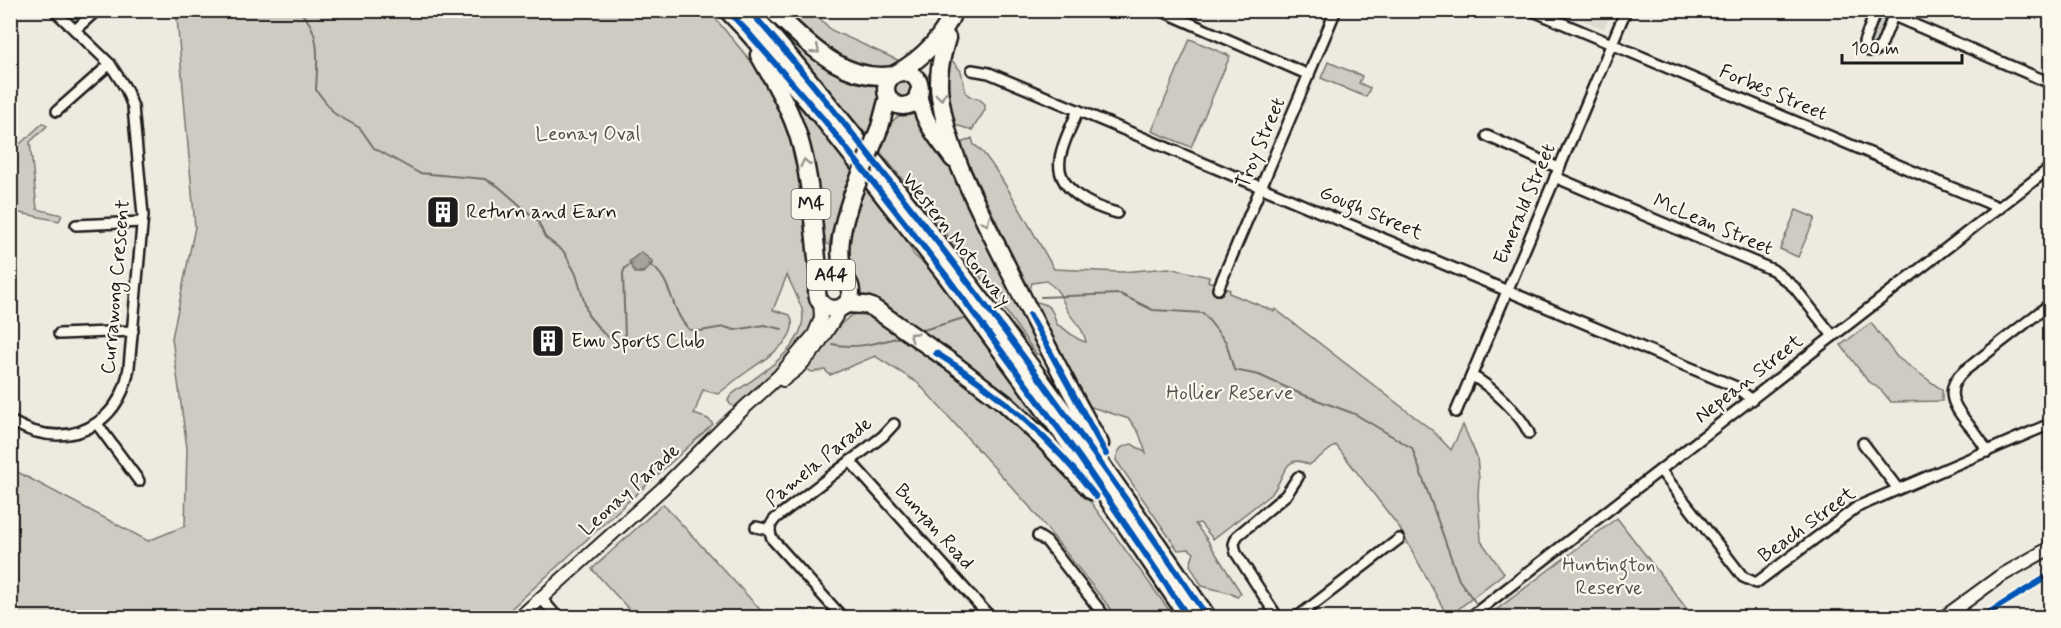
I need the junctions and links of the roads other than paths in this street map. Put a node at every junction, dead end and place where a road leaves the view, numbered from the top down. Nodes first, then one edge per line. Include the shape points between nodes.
1 (54, 10) edge
2 (97, 10) edge
3 (727, 10) edge
4 (749, 10) edge
5 (772, 10) edge
6 (1160, 10) edge
7 (1336, 10) edge
8 (1531, 10) edge
9 (1626, 10) edge
10 (1878, 10) edge
11 (1893, 16) junction
12 (950, 25) edge
13 (75, 30) junction
14 (1612, 44) junction
15 (110, 64) junction
16 (972, 70) dead end
17 (895, 74) junction
18 (1309, 75) junction
19 (2050, 83) edge
20 (919, 89) junction
21 (894, 101) junction
22 (1078, 110) junction
23 (57, 111) dead end
24 (1487, 136) dead end
25 (2050, 168) edge
26 (960, 169) junction
27 (1557, 173) junction
28 (1262, 187) junction
29 (2000, 208) junction
30 (1117, 213) dead end
31 (142, 222) junction
32 (76, 225) dead end
33 (840, 241) junction
34 (846, 280) junction
35 (822, 281) junction
36 (1218, 289) dead end
37 (1508, 290) junction
38 (968, 293) junction
39 (820, 302) junction
40 (2050, 304) edge
41 (844, 306) junction
42 (988, 320) junction
43 (133, 331) junction
44 (59, 334) dead end
45 (1833, 336) junction
46 (1472, 376) junction
47 (766, 389) junction
48 (1752, 400) junction
49 (1456, 412) dead end
50 (10, 421) edge
51 (97, 424) junction
52 (894, 424) dead end
53 (2050, 424) edge
54 (1529, 433) dead end
55 (1863, 443) dead end
56 (1987, 452) junction
57 (850, 461) junction
58 (1661, 471) junction
59 (1298, 477) dead end
60 (139, 481) dead end
61 (1898, 489) junction
62 (756, 527) dead end
63 (770, 530) junction
64 (1038, 536) dead end
65 (1399, 539) dead end
66 (2050, 548) edge
67 (541, 598) junction
68 (519, 618) edge
69 (558, 618) edge
70 (843, 618) edge
71 (991, 618) edge
72 (1106, 618) edge
73 (1187, 618) edge
74 (1209, 618) edge
75 (1278, 618) edge
76 (1296, 618) edge
77 (1469, 618) edge
78 (1943, 618) edge

1 - 13 street, Currawong Crescent
2 - 13 street
35 -> 3 highway, M4 via 810,189 797,132 763,62
3 - 38 highway, Western Motorway / M4
4 - 38 highway, Western Motorway / M4 via 841,120
5 -> 17 highway via 814,49 842,67 867,76
6 - 18 street
7 - 18 street, Troy Street
8 - 14 street, Forbes Street
9 - 14 street, Emerald Street
10 - 11 street
10 - 11 street via 1864,42 1869,51 1880,48
11 - 19 street
12 - 17 highway via 932,47
12 - 20 highway, A44
12 -> 26 highway, M4 via 939,89
13 - 15 street, Currawong Crescent
14 - 27 street, Emerald Street
14 - 29 street, Forbes Street
15 - 23 street
15 - 31 street, Currawong Crescent via 126,89 134,115
16 - 22 street, Gough Street via 989,73
17 - 20 highway via 910,74 916,78
17 - 21 highway via 886,85
18 - 28 street, Troy Street
20 - 21 highway, A44 via 911,103
20 - 26 highway, M4 via 928,125
21 - 33 highway, A44, bridge via 852,196
22 - 28 street, Gough Street
22 - 30 street via 1060,157 1061,174 1084,200
24 - 27 street, McLean Street
25 - 29 street, Nepean Street
26 -> 74 highway, M4 via 1030,315 1101,445 1190,580
27 - 37 street, Emerald Street
27 - 45 street, McLean Street via 1773,270 1794,287
28 - 36 street, Troy Street
28 - 37 street, Gough Street
29 - 45 street, Nepean Street
31 - 32 street
31 - 43 street, Currawong Crescent
33 - 34 highway, A44
33 - 35 highway, A44
34 - 35 highway, A44 via 832,275
34 - 41 highway, A44 via 851,295
35 - 39 highway, A44 via 817,292
37 - 46 street, Emerald Street
37 - 48 street, Gough Street via 1737,387
38 - 42 highway, Western Motorway / M4
39 - 41 highway, A44 via 832,309
39 - 47 street, Leonay Parade via 821,318 814,335
40 - 56 street via 1964,371 1953,385 1954,404
41 - 47 street, Leonay Parade via 797,369
73 -> 41 highway via 1173,606 1112,517 1070,466 1005,404 890,319 865,304
42 - 73 highway, Western Motorway / M4
42 - 74 highway, Western Motorway / M4 via 1080,431
43 - 44 street
43 - 51 street, Currawong Crescent via 124,391 114,408
45 - 48 street, Nepean Street
46 - 49 street, Emerald Street
46 - 54 street via 1519,416
47 - 67 street, Leonay Parade
48 - 58 street, Nepean Street
50 - 51 street, Currawong Crescent via 32,431 56,435
51 - 60 street
52 - 57 street, Pamela Parade
53 - 56 street, Beach Street
55 - 61 street
56 - 61 street, Beach Street
57 - 63 street, Pamela Parade via 776,518
57 - 71 street, Bunyan Road
58 - 61 street, Beach Street via 1743,577 1753,583 1761,581 1852,511
58 - 77 street, Nepean Street
59 - 75 street via 1286,495 1241,531 1235,541 1236,553
62 - 63 street, Pamela Parade
63 - 70 street, Pamela Parade via 773,540
64 - 72 street via 1047,542
65 - 76 street
66 - 78 street via 1999,577
67 - 68 street, Leonay Parade
67 - 69 street

